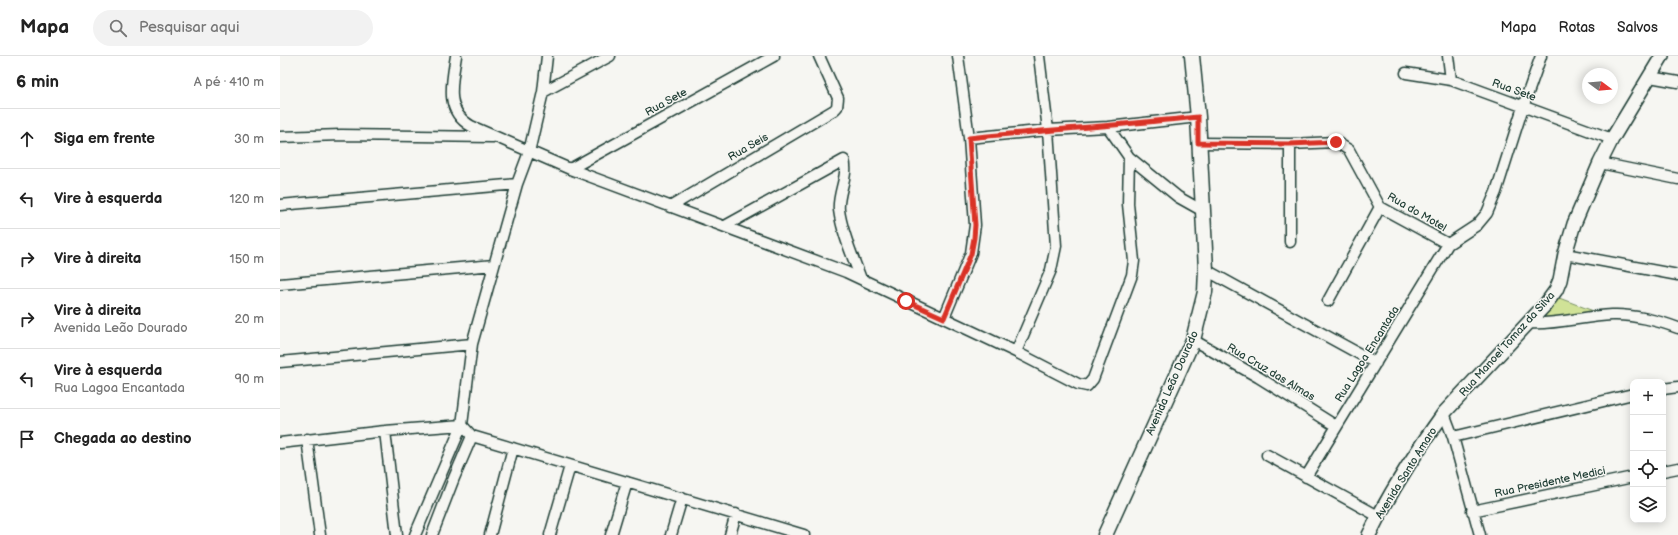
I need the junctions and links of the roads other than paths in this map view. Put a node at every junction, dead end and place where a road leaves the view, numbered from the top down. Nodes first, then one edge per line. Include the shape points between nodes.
1 (456, 56) edge
2 (547, 56) edge
3 (610, 56) edge
4 (774, 56) edge
5 (819, 56) edge
6 (958, 56) edge
7 (1039, 56) edge
8 (1192, 56) edge
9 (1448, 56) edge
10 (1541, 56) edge
11 (1662, 56) edge
12 (1406, 73) dead end
13 (1650, 77) junction
14 (1451, 80) junction
15 (1678, 82) edge
16 (543, 92) junction
17 (1523, 107) junction
18 (1198, 117) junction
19 (1108, 126) junction
20 (1048, 130) junction
21 (280, 137) edge
22 (499, 137) junction
23 (969, 138) junction
24 (1612, 139) junction
25 (1198, 143) junction
26 (1290, 144) junction
27 (529, 152) junction
28 (1129, 156) junction
29 (1600, 163) junction
30 (570, 169) junction
31 (1678, 179) edge
32 (517, 184) junction
33 (280, 205) edge
34 (670, 206) junction
35 (1380, 207) junction
36 (1203, 211) junction
37 (725, 226) junction
38 (1290, 242) dead end
39 (1448, 244) junction
40 (1565, 254) junction
41 (494, 265) junction
42 (1206, 270) junction
43 (1678, 275) edge
44 (861, 279) junction
45 (280, 284) edge
46 (1328, 301) dead end
47 (944, 318) junction
48 (1529, 323) junction
49 (1678, 328) edge
50 (1193, 340) junction
51 (472, 344) junction
52 (1016, 352) junction
53 (280, 362) edge
54 (1376, 363) junction
55 (1678, 387) edge
56 (1666, 389) edge
57 (1630, 395) edge
58 (1444, 413) junction
59 (462, 425) junction
60 (1336, 426) junction
61 (386, 431) junction
62 (472, 436) junction
63 (1453, 436) junction
64 (307, 439) junction
65 (280, 443) edge
66 (513, 448) junction
67 (1267, 455) dead end
68 (570, 466) junction
69 (1678, 468) edge
70 (1666, 470) edge
71 (1306, 477) junction
72 (1630, 478) edge
73 (627, 482) junction
74 (682, 498) junction
75 (1472, 511) junction
76 (736, 514) junction
77 (1378, 516) junction
78 (792, 533) edge
79 (320, 535) edge
80 (397, 535) edge
81 (415, 535) edge
82 (432, 535) edge
83 (490, 535) edge
84 (550, 535) edge
85 (611, 535) edge
86 (671, 535) edge
87 (730, 535) edge
88 (804, 535) edge
89 (1105, 535) edge
90 (1369, 535) edge
91 (1480, 535) edge

1 - 22 street via 451,89 453,106 462,121
2 - 16 street
3 - 16 street
4 - 30 street, Rua Sete
5 - 34 street, Rua Seis via 838,98 838,106
6 - 23 street
7 - 20 street
8 - 18 main road, Avenida Leão Dourado
9 - 14 street
10 - 17 street
11 - 13 street, Rua Manoel Tomaz da Silva
12 - 14 street, Rua Sete
13 - 15 street
13 - 24 street, Rua Manoel Tomaz da Silva
14 - 17 street, Rua Sete
16 - 27 street
17 - 24 street, Rua Sete
17 - 39 street via 1487,213 1477,225
18 - 19 street
18 - 25 main road, Avenida Leão Dourado
19 - 20 street
19 - 28 street
20 - 23 street
20 - 52 street via 1055,256
21 - 22 street
22 - 27 street
23 - 47 street via 974,238 971,254
24 - 29 street, Rua Manoel Tomaz da Silva
25 - 26 street
25 - 36 main road, Avenida Leão Dourado
26 - 35 street, Rua do Motel via 1336,142 1349,150
26 - 38 street
27 - 30 street
27 - 32 street
28 - 36 street via 1178,197
28 - 52 street via 1128,204 1134,252 1132,275 1093,379 1090,384 1082,386
29 - 31 street
29 - 40 street, Rua Manoel Tomaz da Silva via 1574,224
30 - 34 street
32 - 33 street
32 - 41 street
34 - 37 street
35 - 39 street, Rua do Motel
35 - 46 street
36 - 42 main road, Avenida Leão Dourado
37 - 44 street
37 - 44 street via 844,160 839,209
39 - 54 street, Rua Lagoa Encantada
40 - 43 street
40 - 48 street, Rua Manoel Tomaz da Silva via 1556,290
41 - 45 street
41 - 51 street
42 - 50 main road, Avenida Leão Dourado via 1205,292
42 - 54 street
44 - 47 street
47 - 52 street
48 - 49 street via 1554,323 1613,315 1651,320
48 - 58 street, Rua Manoel Tomaz da Silva
50 - 60 street, Rua Cruz das Almas
50 - 89 main road, Avenida Leão Dourado
51 - 53 street
51 - 59 street
54 - 60 street, Rua Lagoa Encantada
55 - 56 street
57 - 63 street
58 - 63 street
58 - 77 street, Avenida Santo Amaro
59 - 61 street
59 - 62 street
59 - 81 street
60 - 71 street, Rua Lagoa Encantada
61 - 64 street
61 - 80 street
62 - 66 street
62 - 82 street
63 - 75 street
64 - 65 street
64 - 79 street
66 - 68 street
66 - 83 street
67 - 71 street
68 - 73 street
68 - 84 street
69 - 70 street
71 - 77 street
72 - 75 street, Rua Presidente Medici
73 - 74 street
73 - 85 street
74 - 76 street
74 - 86 street
75 - 91 street
76 - 78 street
76 - 87 street
77 - 90 street, Avenida Santo Amaro
78 - 88 street

